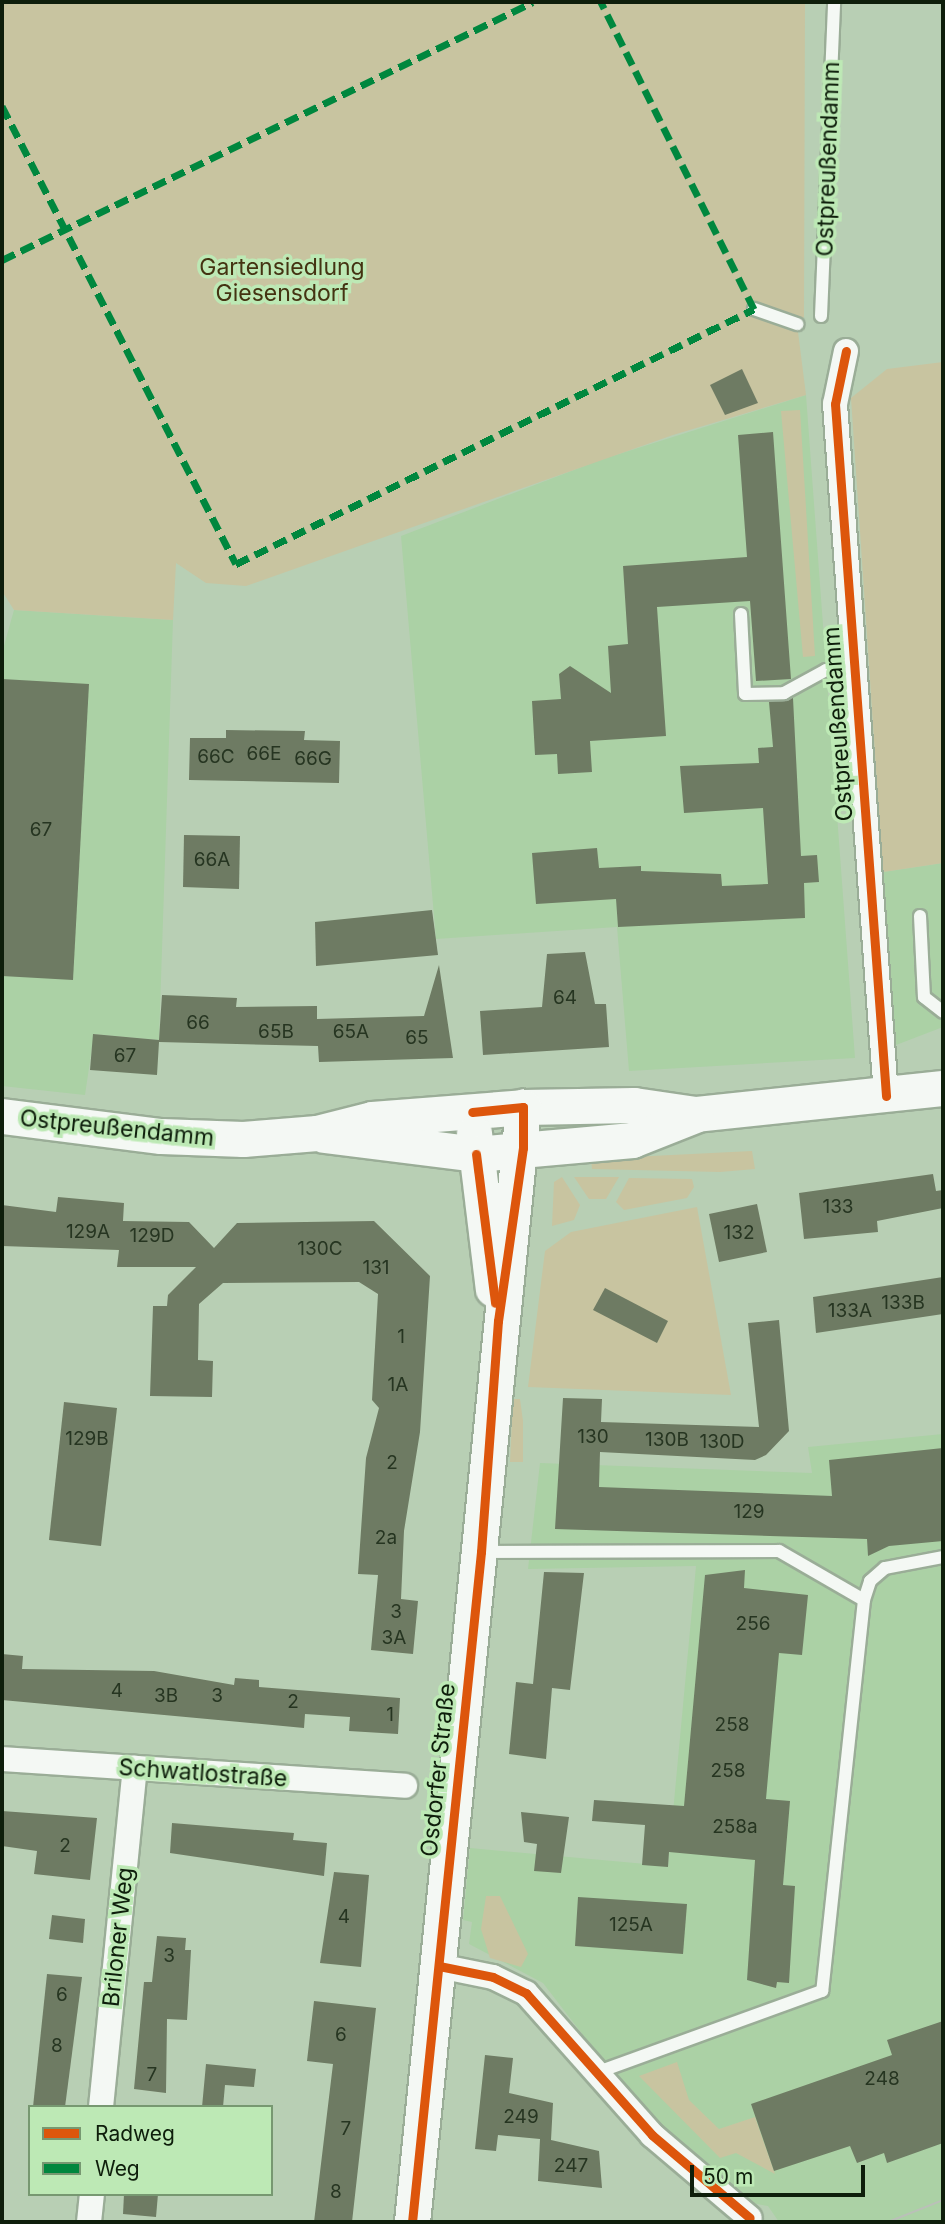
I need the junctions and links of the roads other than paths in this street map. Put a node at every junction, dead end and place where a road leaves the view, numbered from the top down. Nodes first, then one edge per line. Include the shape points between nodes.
1 (834, 2) edge
2 (754, 309) dead end
3 (821, 316) dead end
4 (797, 324) dead end
5 (846, 351) dead end
6 (741, 614) dead end
7 (853, 671) junction
8 (920, 916) dead end
9 (943, 1012) edge
10 (943, 1088) edge
11 (886, 1096) junction
12 (523, 1107) junction
13 (472, 1112) junction
14 (695, 1114) junction
15 (2, 1116) edge
16 (317, 1133) junction
17 (523, 1148) junction
18 (476, 1154) junction
19 (498, 1321) junction
20 (481, 1552) junction
21 (943, 1557) edge
22 (864, 1600) junction
23 (2, 1759) edge
24 (135, 1768) junction
25 (405, 1786) dead end
26 (439, 1966) junction
27 (596, 2073) junction
28 (101, 2105) edge
29 (92, 2196) edge
30 (750, 2218) dead end
31 (89, 2222) edge
32 (412, 2222) edge

1 - 3 lane, Ostpreußendamm
2 - 4 lane
5 - 7 street, Ostpreußendamm via 835,404
6 - 7 lane via 745,694 784,693 826,670
7 - 11 street, Ostpreußendamm
8 - 9 lane via 924,997
10 - 11 main road, Ostpreußendamm
11 - 14 main road, Ostpreußendamm
12 - 13 main road, Ostpreußendamm
12 - 14 main road, Ostpreußendamm via 634,1105
12 - 17 main road, Osdorfer Straße
13 - 16 main road, Ostpreußendamm via 372,1119
13 - 18 main road, Osdorfer Straße
14 - 17 main road, Ostpreußendamm via 632,1140
15 - 16 main road, Ostpreußendamm via 187,1138
16 - 18 main road, Ostpreußendamm
17 - 18 main road, Ostpreußendamm
17 - 19 main road, Osdorfer Straße
18 - 19 main road, Osdorfer Straße
19 - 20 main road, Osdorfer Straße
20 - 22 lane via 779,1551
20 - 26 main road, Osdorfer Straße
21 - 22 lane via 885,1568 870,1581
22 - 27 lane via 822,1991
23 - 24 street, Schwatlostraße
24 - 25 street, Schwatlostraße
24 - 28 street, Briloner Weg
26 - 27 street via 518,1988
26 - 32 main road, Osdorfer Straße
27 - 30 street via 680,2161
29 - 31 street

